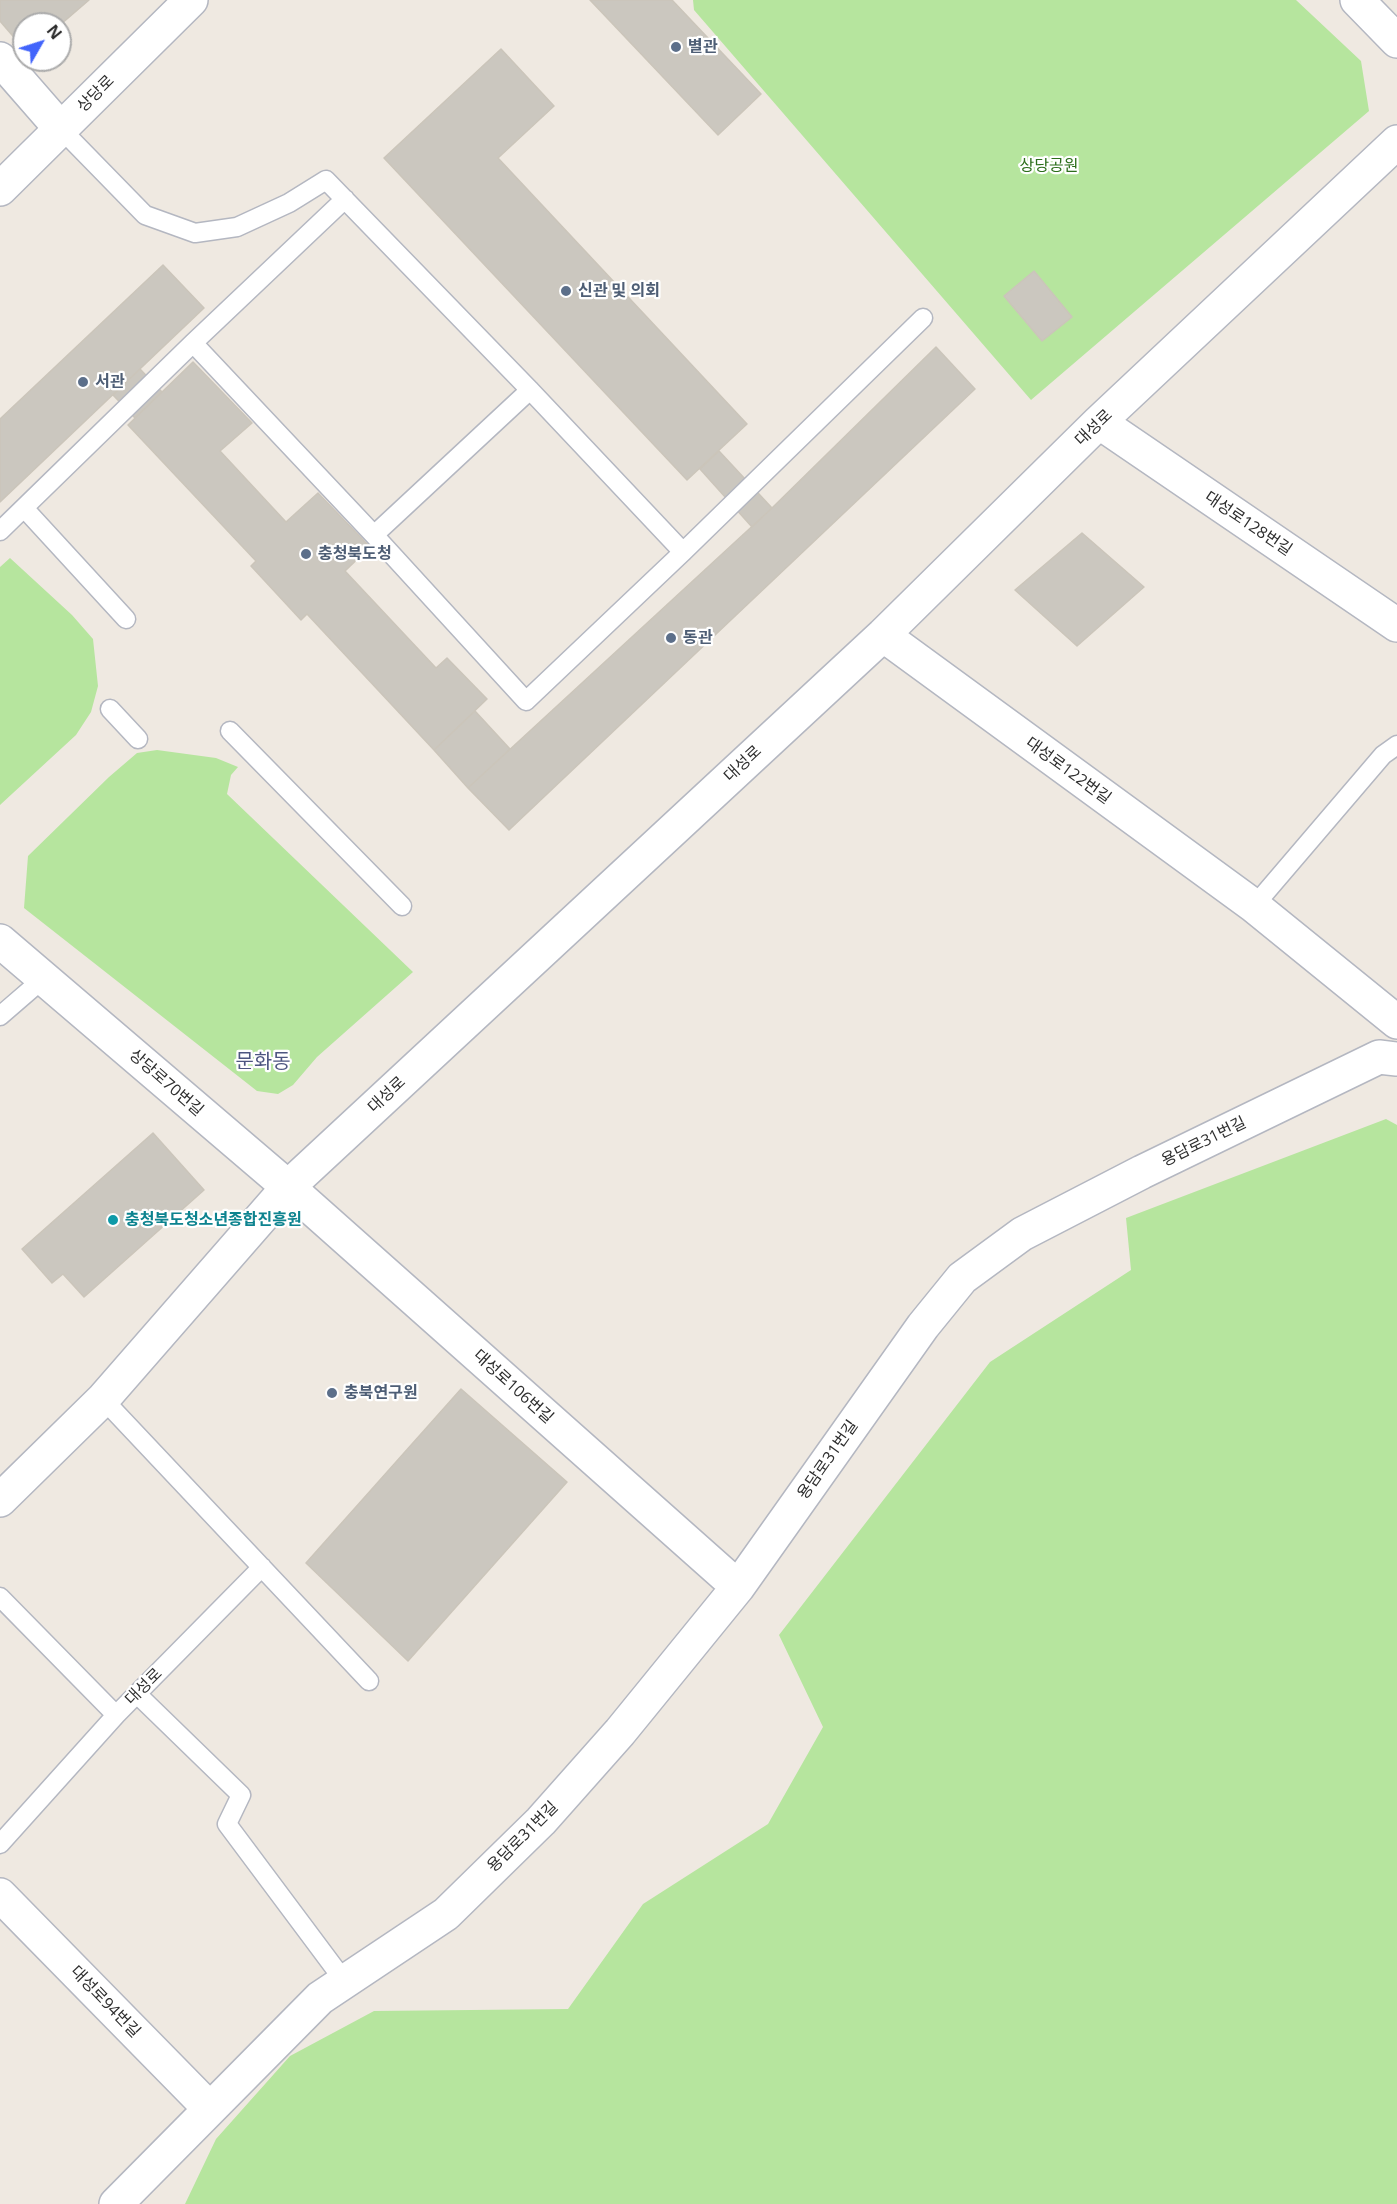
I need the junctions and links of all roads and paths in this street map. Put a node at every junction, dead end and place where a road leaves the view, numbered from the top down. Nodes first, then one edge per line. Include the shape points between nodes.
1 (191, 0) edge
2 (1357, 0) edge
3 (1397, 41) edge
4 (0, 59) edge
5 (61, 129) junction
6 (1397, 142) edge
7 (0, 189) edge
8 (345, 199) junction
9 (923, 318) dead end
10 (193, 343) junction
11 (530, 390) junction
12 (1099, 422) junction
13 (24, 508) junction
14 (0, 531) edge
15 (374, 535) junction
16 (683, 552) junction
17 (126, 620) dead end
18 (1397, 625) edge
19 (883, 635) junction
20 (110, 709) dead end
21 (230, 731) dead end
22 (138, 739) dead end
23 (1397, 745) edge
24 (402, 906) dead end
25 (1254, 906) junction
26 (0, 940) edge
27 (44, 978) junction
28 (0, 1016) edge
29 (1397, 1022) edge
30 (1397, 1059) edge
31 (288, 1187) junction
32 (103, 1399) junction
33 (0, 1500) edge
34 (262, 1567) junction
35 (738, 1587) junction
36 (0, 1597) edge
37 (369, 1681) dead end
38 (137, 1694) junction
39 (116, 1715) junction
40 (0, 1844) edge
41 (0, 1896) edge
42 (345, 1982) junction
43 (210, 2109) junction
44 (116, 2204) edge

1 - 5 street, 상당로
2 - 3 street
4 - 5 street
5 - 7 street, 상당로
5 - 8 lane via 145,215 195,233 237,227 289,203 326,180
6 - 12 street, 대성로
8 - 10 lane
8 - 11 lane
9 - 16 lane
10 - 13 lane
10 - 15 lane
11 - 15 lane
11 - 16 lane
12 - 18 street, 대성로128번길
12 - 19 street, 대성로
13 - 14 lane
13 - 17 lane
15 - 16 lane via 525,701
19 - 25 street, 대성로122번길
19 - 31 street, 대성로
20 - 22 lane
21 - 24 lane
23 - 25 lane via 1383,755
25 - 29 street, 대성로122번길
26 - 27 street, 상당로70번길
27 - 28 lane
27 - 31 street, 상당로70번길
30 - 35 street, 용담로31번길 via 1379,1057 1142,1172 1022,1234 962,1278 923,1326
31 - 32 street, 대성로
31 - 35 street, 대성로106번길
32 - 33 street, 대성로
32 - 34 lane
34 - 37 lane
34 - 38 lane, 대성로
35 - 42 street, 용담로31번길 via 620,1732 541,1821 446,1914
36 - 39 lane, 대성로
38 - 39 lane, 대성로
38 - 42 lane via 241,1796 227,1824
39 - 40 lane
41 - 43 street, 대성로94번길
42 - 43 street, 용담로31번길 via 320,1998
43 - 44 street, 용담로31번길

